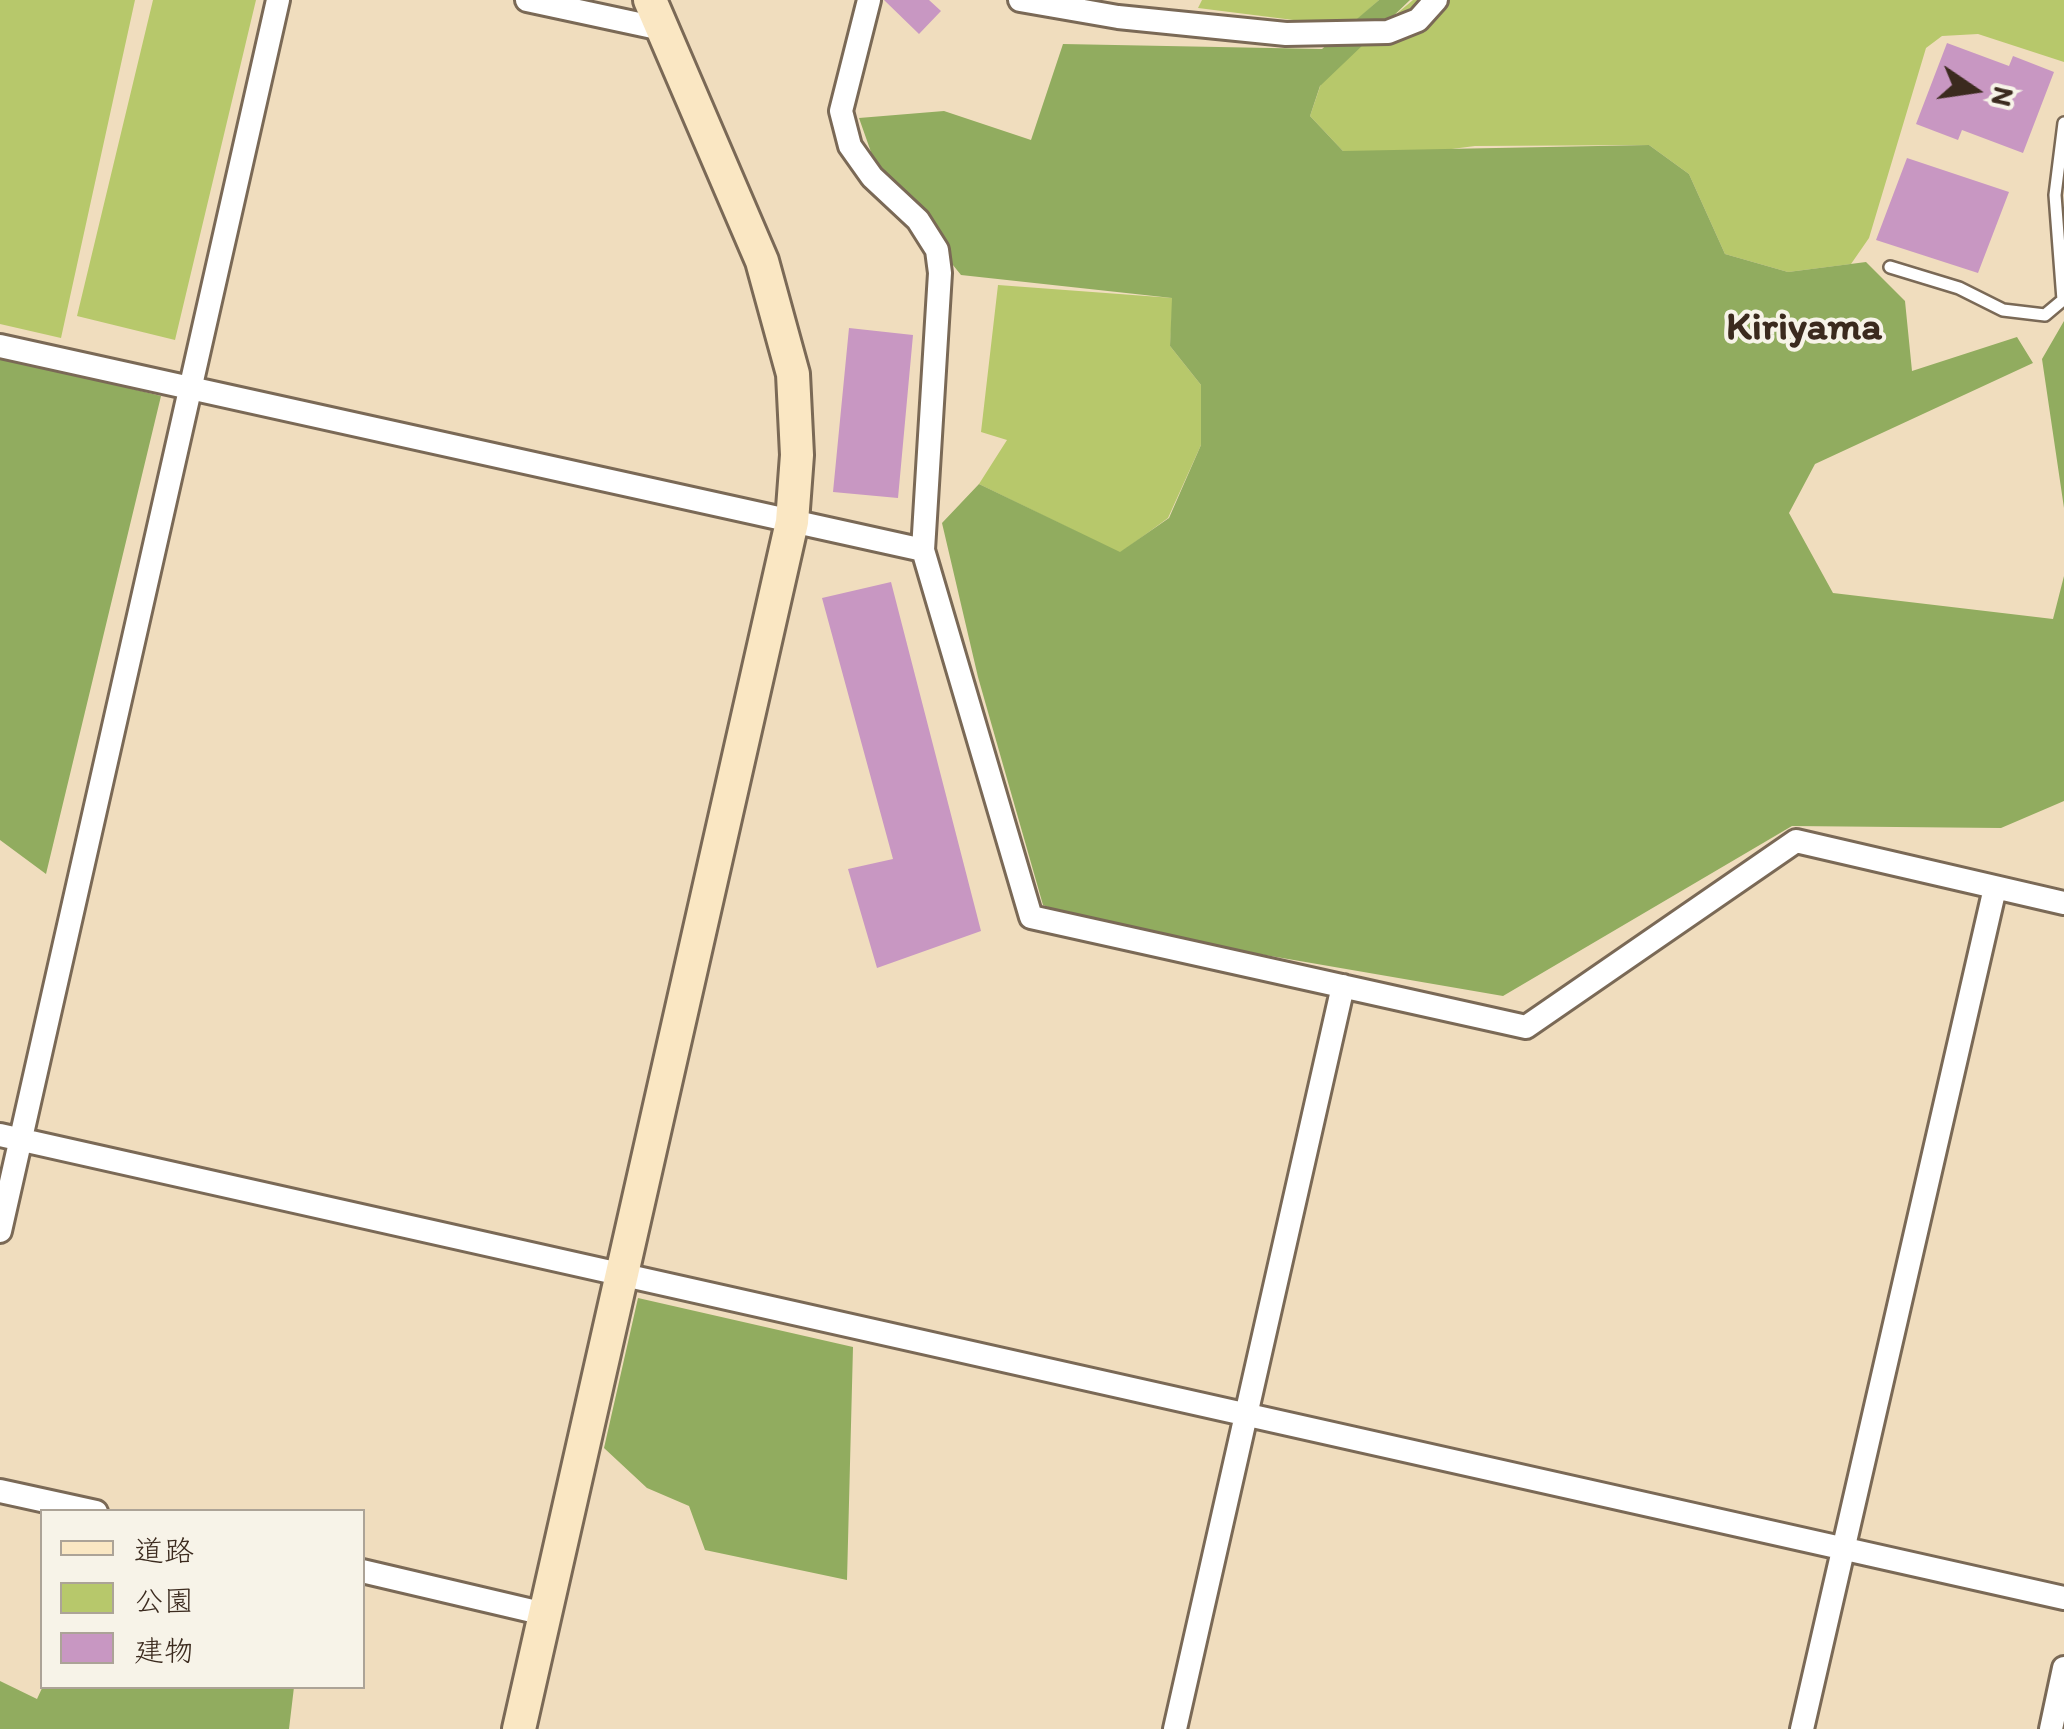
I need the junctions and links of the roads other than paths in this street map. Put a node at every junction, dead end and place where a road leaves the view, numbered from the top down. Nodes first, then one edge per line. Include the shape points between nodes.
1 (278, 0) edge
2 (527, 0) edge
3 (870, 0) edge
4 (1020, 0) edge
5 (1436, 0) edge
6 (656, 15) edge
7 (2064, 123) edge
8 (1890, 267) dead end
9 (0, 346) edge
10 (188, 388) junction
11 (792, 522) junction
12 (924, 550) junction
13 (1995, 888) junction
14 (2064, 904) edge
15 (1343, 986) junction
16 (10, 1137) edge
17 (0, 1231) edge
18 (624, 1276) junction
19 (1246, 1416) junction
20 (0, 1490) edge
21 (83, 1509) edge
22 (1843, 1551) junction
23 (365, 1573) edge
24 (2064, 1598) edge
25 (546, 1614) junction
26 (2064, 1668) edge
27 (519, 1729) edge
28 (1175, 1729) edge
29 (1802, 1729) edge
30 (2051, 1729) edge

1 - 10 street
2 - 6 street
3 - 12 street via 841,111 850,146 918,220 937,250 940,274
4 - 5 street via 1286,34 1388,32 1418,20
6 - 11 street via 762,261 793,374
7 - 8 lane via 2056,195 2063,300 2045,315 2003,310
9 - 10 street
10 - 11 street
10 - 16 street
11 - 12 street
11 - 18 street
12 - 15 street via 1031,917
13 - 14 street
13 - 15 street via 1796,841 1526,1027
13 - 22 street
15 - 19 street
16 - 17 street
16 - 18 street
18 - 19 street
18 - 25 street
19 - 22 street
19 - 28 street
20 - 21 street
22 - 24 street
22 - 29 street
23 - 25 street
25 - 27 street
26 - 30 street

